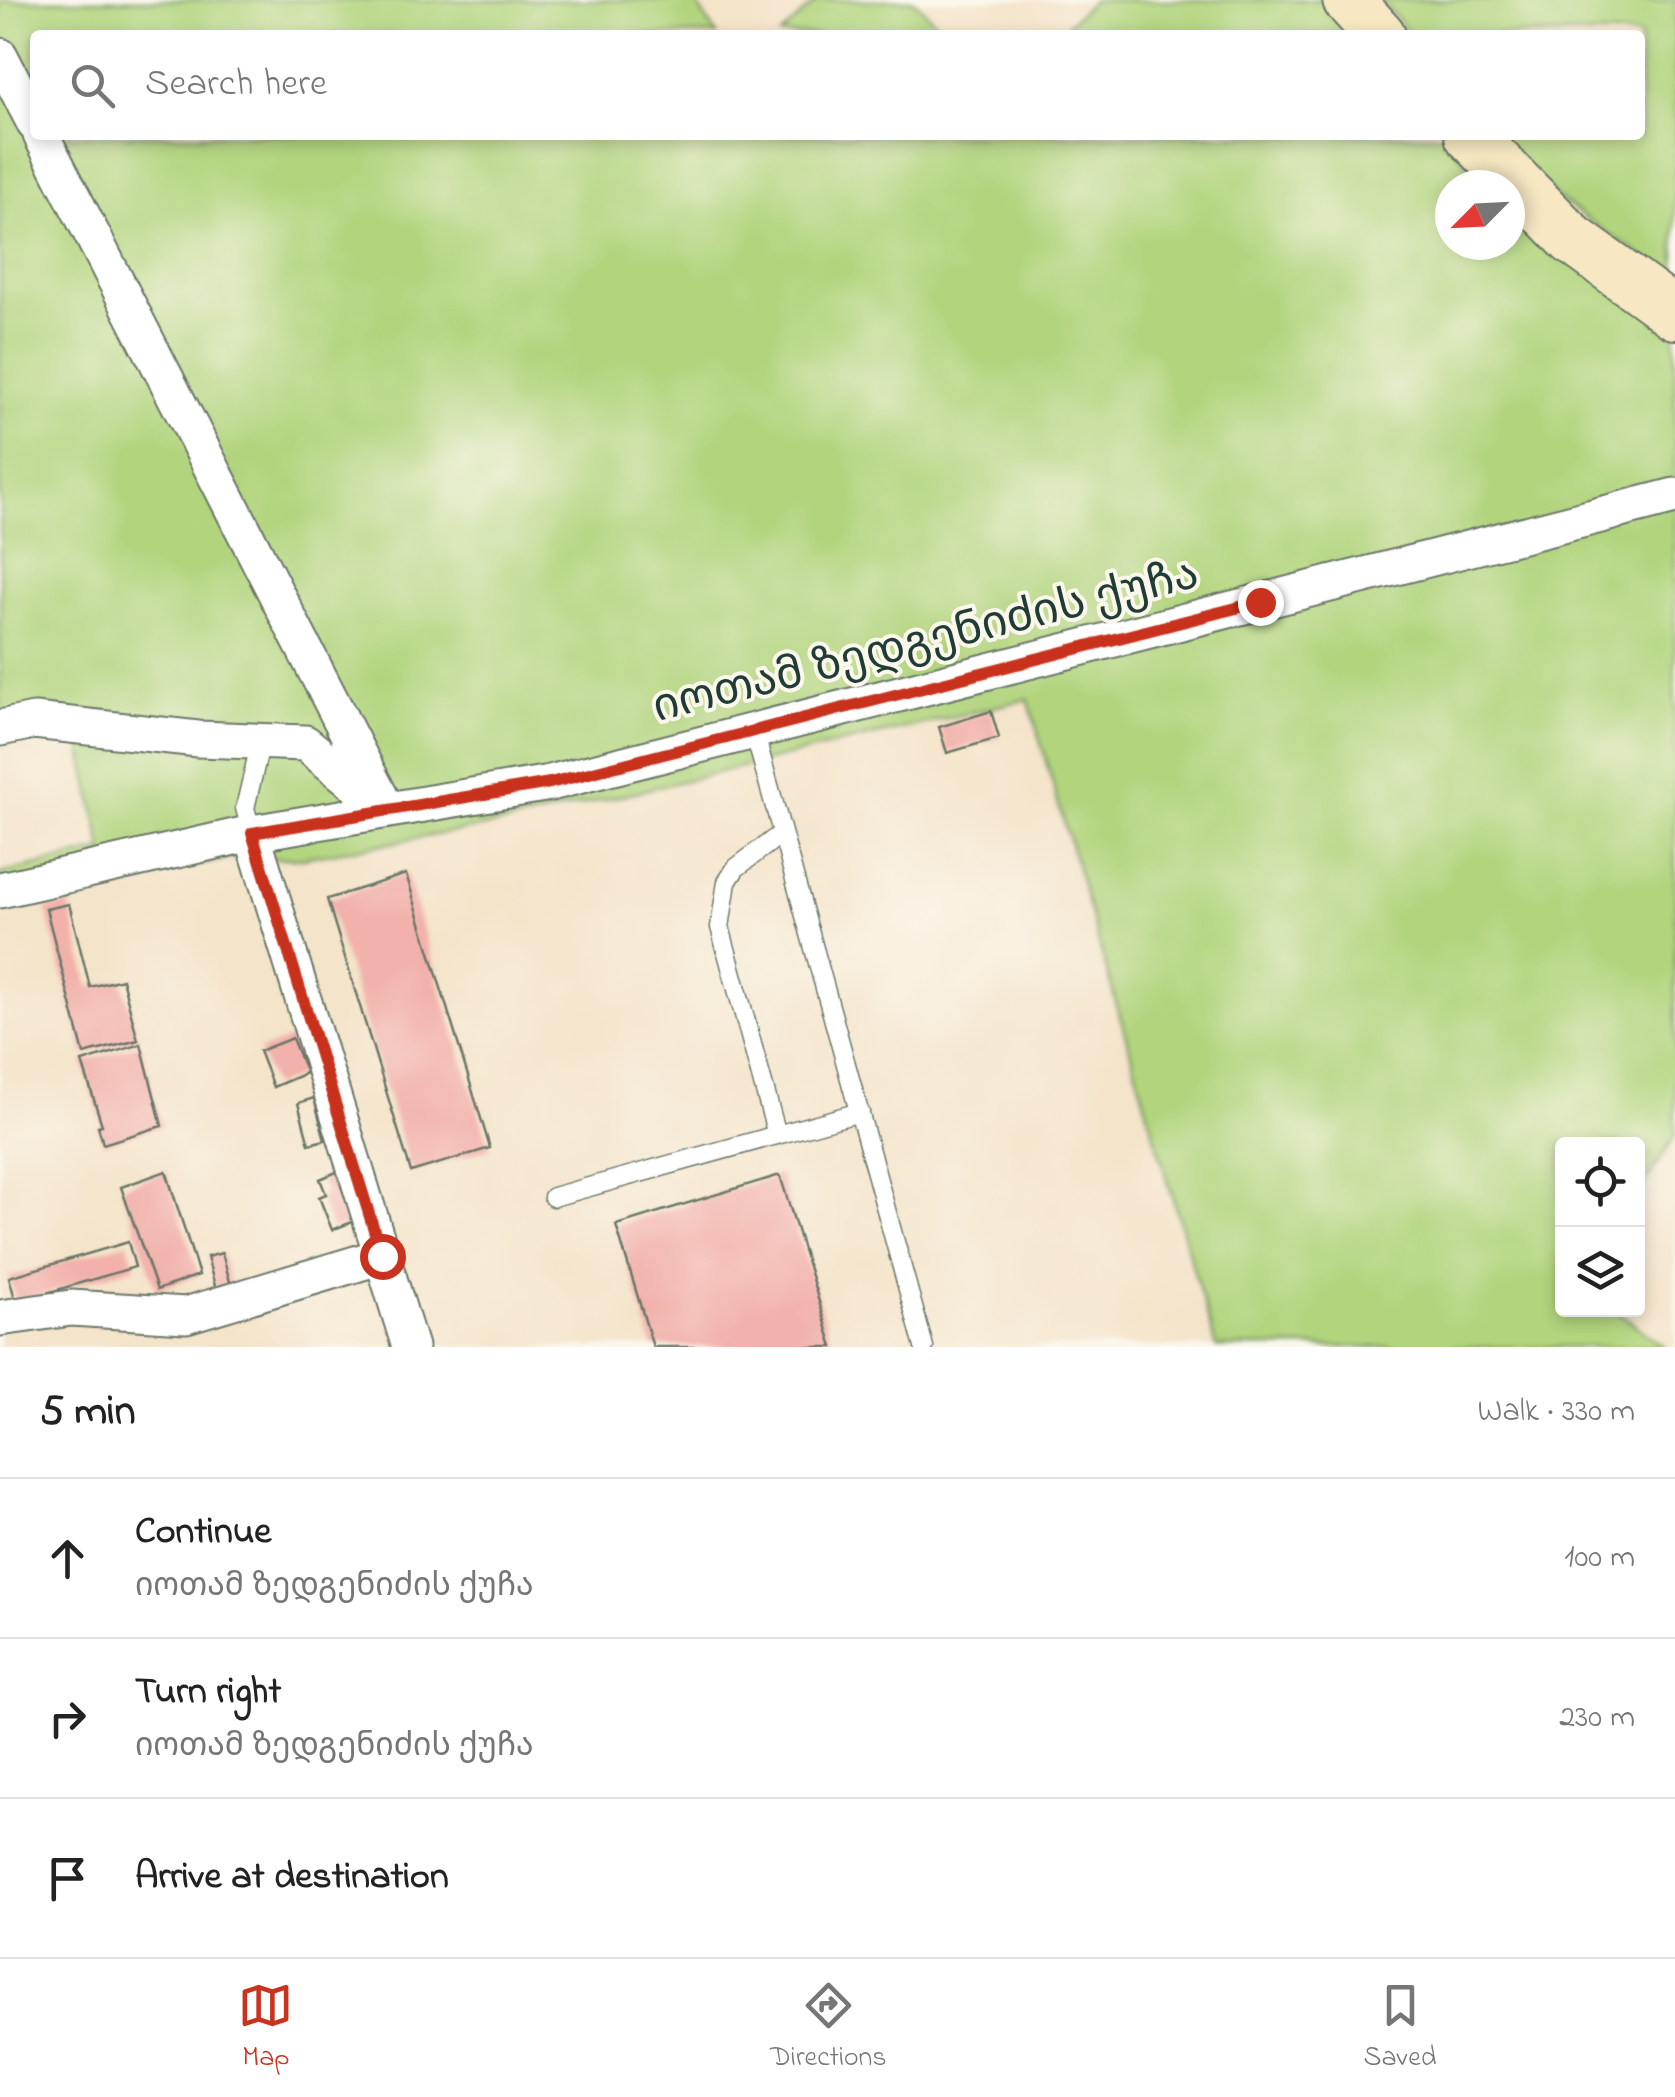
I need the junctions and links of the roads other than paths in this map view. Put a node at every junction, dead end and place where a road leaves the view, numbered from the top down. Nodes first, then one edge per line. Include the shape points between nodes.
1 (1348, 0) edge
2 (1375, 30) edge
3 (0, 56) edge
4 (30, 114) edge
5 (44, 140) edge
6 (1475, 140) edge
7 (1675, 314) edge
8 (1675, 496) edge
9 (0, 728) edge
10 (754, 731) junction
11 (261, 741) junction
12 (387, 810) junction
13 (252, 833) junction
14 (782, 833) junction
15 (0, 890) edge
16 (860, 1112) junction
17 (777, 1135) junction
18 (553, 1196) dead end
19 (382, 1256) junction
20 (0, 1318) edge
21 (410, 1347) edge
22 (924, 1347) edge

1 - 2 street
3 - 4 street
5 - 12 street
6 - 7 street via 1572,238
8 - 10 street, იოთამ ზედგენიძის ქუჩა
9 - 11 street via 34,721
10 - 12 street, იოთამ ზედგენიძის ქუჩა via 550,783
10 - 14 lane
11 - 12 street via 305,743
11 - 13 lane via 245,808
12 - 13 street, იოთამ ზედგენიძის ქუჩა
13 - 15 street, იოთამ ზედგენიძის ქუჩა
13 - 19 street
14 - 16 lane
14 - 17 lane via 736,868 727,882 720,927
16 - 17 lane
16 - 22 lane
17 - 18 lane
19 - 20 street via 186,1315 70,1308
19 - 21 street

